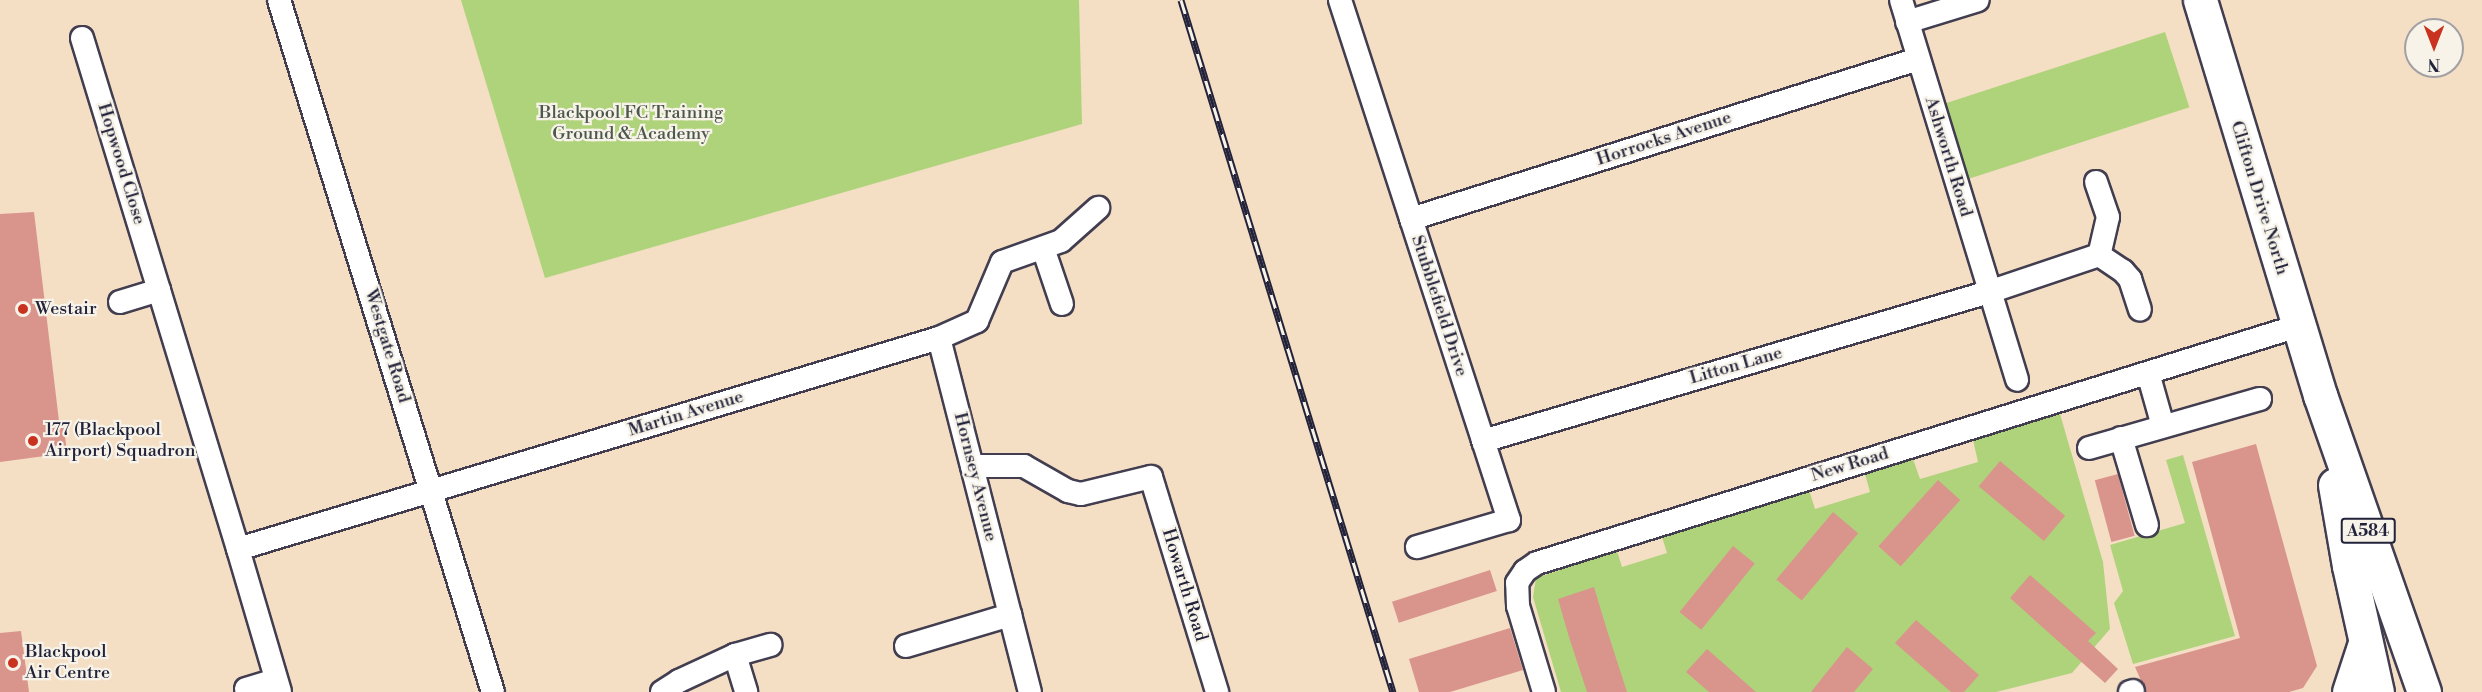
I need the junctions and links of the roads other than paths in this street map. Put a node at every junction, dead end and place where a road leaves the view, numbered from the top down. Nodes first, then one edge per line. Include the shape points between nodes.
1 (279, 0) edge
2 (1340, 0) edge
3 (1901, 0) edge
4 (1978, 0) edge
5 (2200, 0) edge
6 (1907, 22) junction
7 (82, 38) dead end
8 (1917, 59) junction
9 (2096, 182) dead end
10 (1098, 208) dead end
11 (1411, 219) junction
12 (1043, 248) junction
13 (2099, 255) junction
14 (159, 290) junction
15 (1989, 292) junction
16 (120, 302) dead end
17 (1062, 304) dead end
18 (2140, 309) dead end
19 (2298, 326) junction
20 (939, 338) junction
21 (2148, 373) junction
22 (2017, 380) dead end
23 (2320, 395) junction
24 (2260, 399) dead end
25 (2163, 426) junction
26 (2121, 438) junction
27 (1483, 441) junction
28 (2089, 448) dead end
29 (972, 466) junction
30 (432, 490) junction
31 (2147, 525) dead end
32 (1417, 548) dead end
33 (238, 549) junction
34 (1010, 615) junction
35 (2365, 643) junction
36 (771, 645) dead end
37 (906, 646) dead end
38 (735, 656) junction
39 (278, 686) edge
40 (246, 689) dead end
41 (493, 692) edge
42 (662, 692) edge
43 (746, 692) edge
44 (1030, 692) edge
45 (1218, 692) edge
46 (1544, 692) edge
47 (2349, 692) edge
48 (2377, 692) edge
49 (2424, 692) edge

1 - 30 street, Westgate Road
2 - 11 street, Stubblefield Drive
3 - 6 street, Ashworth Road
4 - 6 street
5 - 19 main road, Clifton Drive North / A584
6 - 8 street, Ashworth Road
7 - 14 street, Hopwood Close
8 - 11 street, Horrocks Avenue
8 - 15 street, Ashworth Road
9 - 13 street via 2108,217
10 - 12 street, Martin Avenue via 1061,241
11 - 27 street, Stubblefield Drive
12 - 17 street
12 - 20 street, Martin Avenue via 1002,262 977,321
13 - 15 street
13 - 18 street via 2130,279
14 - 16 street
14 - 33 street, Hopwood Close
15 - 22 street, Ashworth Road
15 - 27 street, Litton Lane
19 - 21 street, New Road
19 - 23 main road, Clifton Drive North / A584
20 - 29 street, Hornsey Avenue
20 - 30 street, Martin Avenue
21 - 25 street
21 - 46 street, New Road via 1537,564 1517,583 1518,606
23 - 35 main road, Clifton Drive North / A584
23 - 49 main road, Clifton Drive North / A584
24 - 25 street
25 - 26 street
26 - 28 street
26 - 31 street
27 - 32 street, Stubblefield Drive via 1509,520
29 - 34 street, Hornsey Avenue
29 - 45 street, Howarth Road via 1024,466 1068,491 1081,494 1151,477
30 - 33 street
30 - 41 street, Westgate Road
33 - 39 street, Hopwood Close
34 - 37 street
34 - 44 street, Hornsey Avenue
35 - 47 main road
35 - 48 main road, Clifton Drive North / A584
36 - 38 street
38 - 42 street
38 - 43 street
39 - 40 street, Hopwood Close

